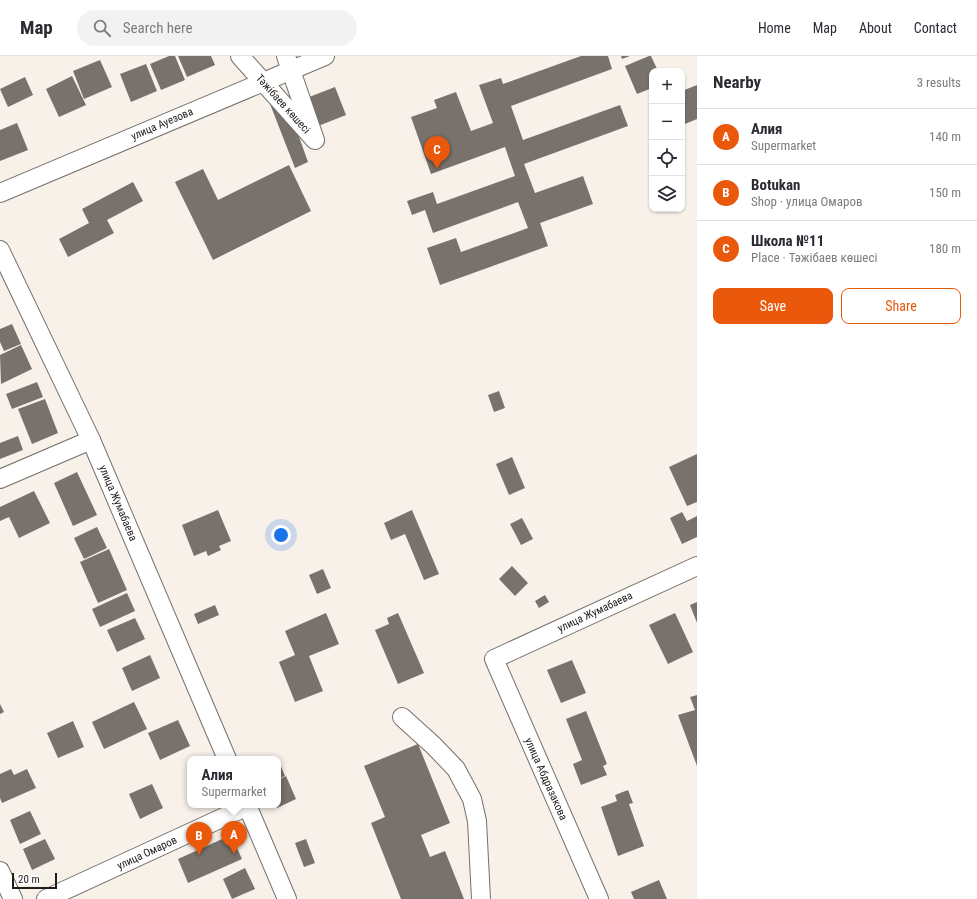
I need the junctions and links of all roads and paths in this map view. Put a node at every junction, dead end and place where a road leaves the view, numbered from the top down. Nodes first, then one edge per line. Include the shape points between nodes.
1 (240, 56) edge
2 (286, 56) edge
3 (321, 57) edge
4 (0, 193) edge
5 (0, 250) edge
6 (90, 440) junction
7 (0, 478) edge
8 (697, 566) edge
9 (494, 659) joint
10 (402, 717) dead end
11 (226, 756) edge
12 (243, 808) edge
13 (248, 808) edge
14 (0, 870) edge
15 (13, 899) edge
16 (46, 899) edge
17 (287, 899) edge
18 (481, 899) edge
19 (599, 899) edge

1 - 2 street, Тәжібаев көшесі via 315,140
3 - 4 street, улица Ауезова
5 - 6 street, улица Жумабаева
6 - 7 street
6 - 11 street, улица Жумабаева
8 - 9 street, улица Жумабаева
9 - 19 street, улица Абдразакова
10 - 18 street via 456,769 472,799 477,821
12 - 16 street, улица Омаров
13 - 17 street
14 - 15 street

